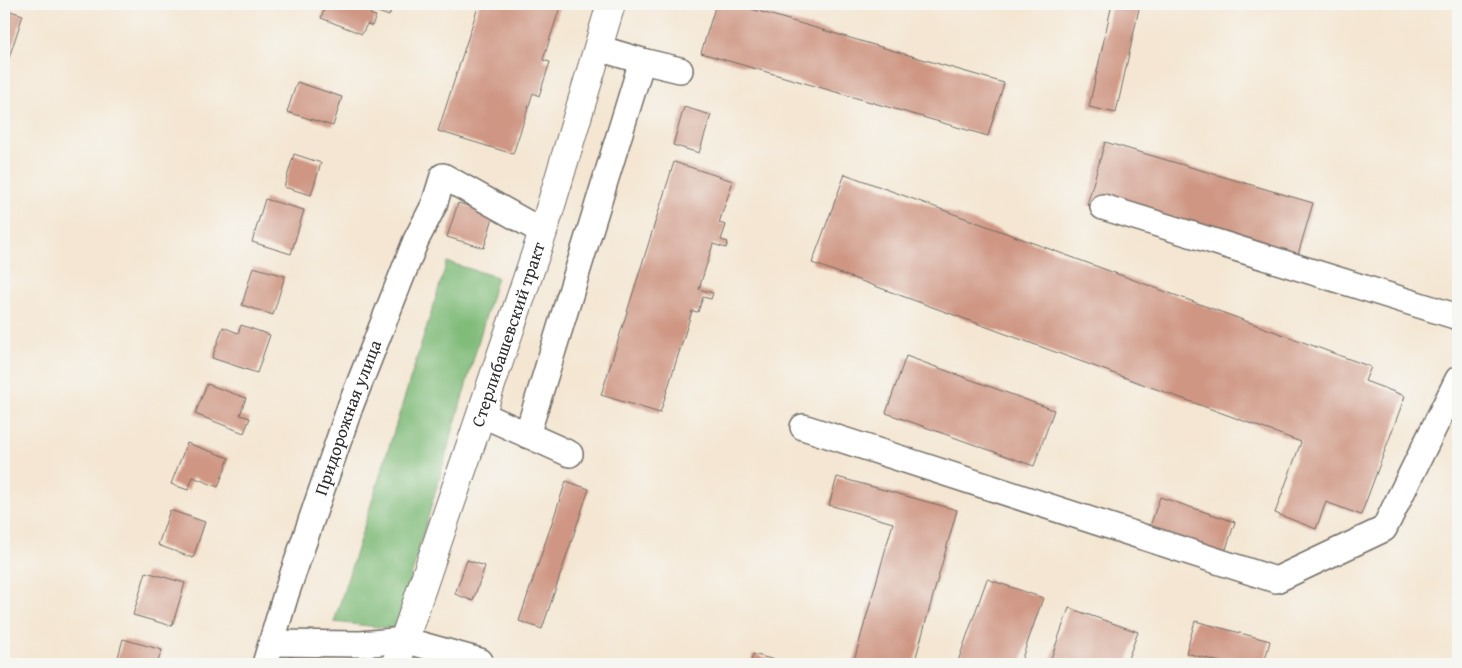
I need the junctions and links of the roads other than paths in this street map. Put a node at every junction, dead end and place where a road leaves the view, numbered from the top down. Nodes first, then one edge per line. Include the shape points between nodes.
1 (611, 4) edge
2 (598, 48) junction
3 (642, 61) junction
4 (680, 70) dead end
5 (1103, 207) dead end
6 (543, 232) junction
7 (1458, 317) edge
8 (1458, 379) edge
9 (481, 414) junction
10 (803, 427) dead end
11 (527, 435) junction
12 (570, 454) dead end
13 (400, 652) edge
14 (269, 653) edge
15 (480, 661) dead end

1 - 2 main road, Стерлибашевский тракт
2 - 3 street
2 - 6 main road, Стерлибашевский тракт
3 - 4 street
3 - 11 street
5 - 7 street
6 - 9 main road, Стерлибашевский тракт
6 - 14 street, Придорожная улица via 443,176 434,206 416,240 350,407
8 - 10 street via 1384,529 1276,580
9 - 11 street
9 - 13 main road, Стерлибашевский тракт
11 - 12 street
13 - 14 street via 361,644
13 - 15 street

